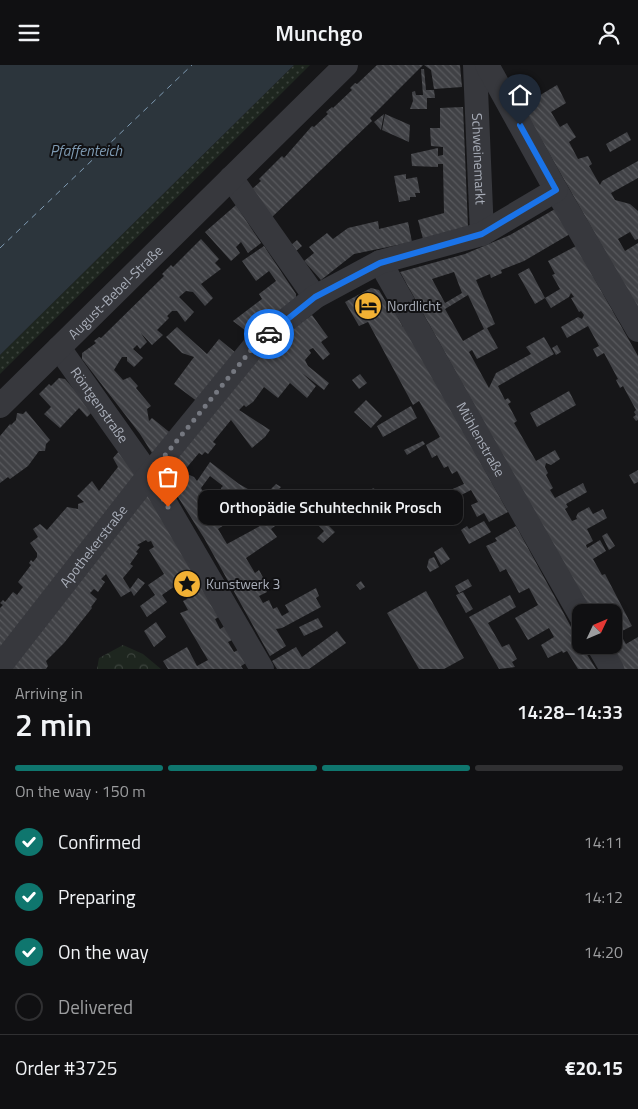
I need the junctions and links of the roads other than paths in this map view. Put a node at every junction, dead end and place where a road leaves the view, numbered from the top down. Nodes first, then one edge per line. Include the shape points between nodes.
1 (346, 65) edge
2 (475, 65) edge
3 (487, 65) edge
4 (231, 178) junction
5 (556, 190) junction
6 (482, 234) junction
7 (380, 263) junction
8 (315, 297) junction
9 (638, 330) edge
10 (59, 348) junction
11 (0, 406) edge
12 (149, 475) junction
13 (575, 604) edge
14 (603, 654) edge
15 (0, 666) edge
16 (262, 669) edge
17 (612, 669) edge

1 - 4 street, August-Bebel-Straße
2 - 6 street, Schweinemarkt
3 - 5 street
4 - 8 street
4 - 10 street, August-Bebel-Straße
5 - 6 street
5 - 9 street
6 - 7 street, Apothekerstraße
7 - 8 street, Apothekerstraße
7 - 13 street, Mühlenstraße
8 - 12 street, Apothekerstraße via 256,344
10 - 11 street, August-Bebel-Straße
10 - 12 street, Röntgenstraße
12 - 15 street, Apothekerstraße
12 - 16 street, Röntgenstraße
14 - 17 street

